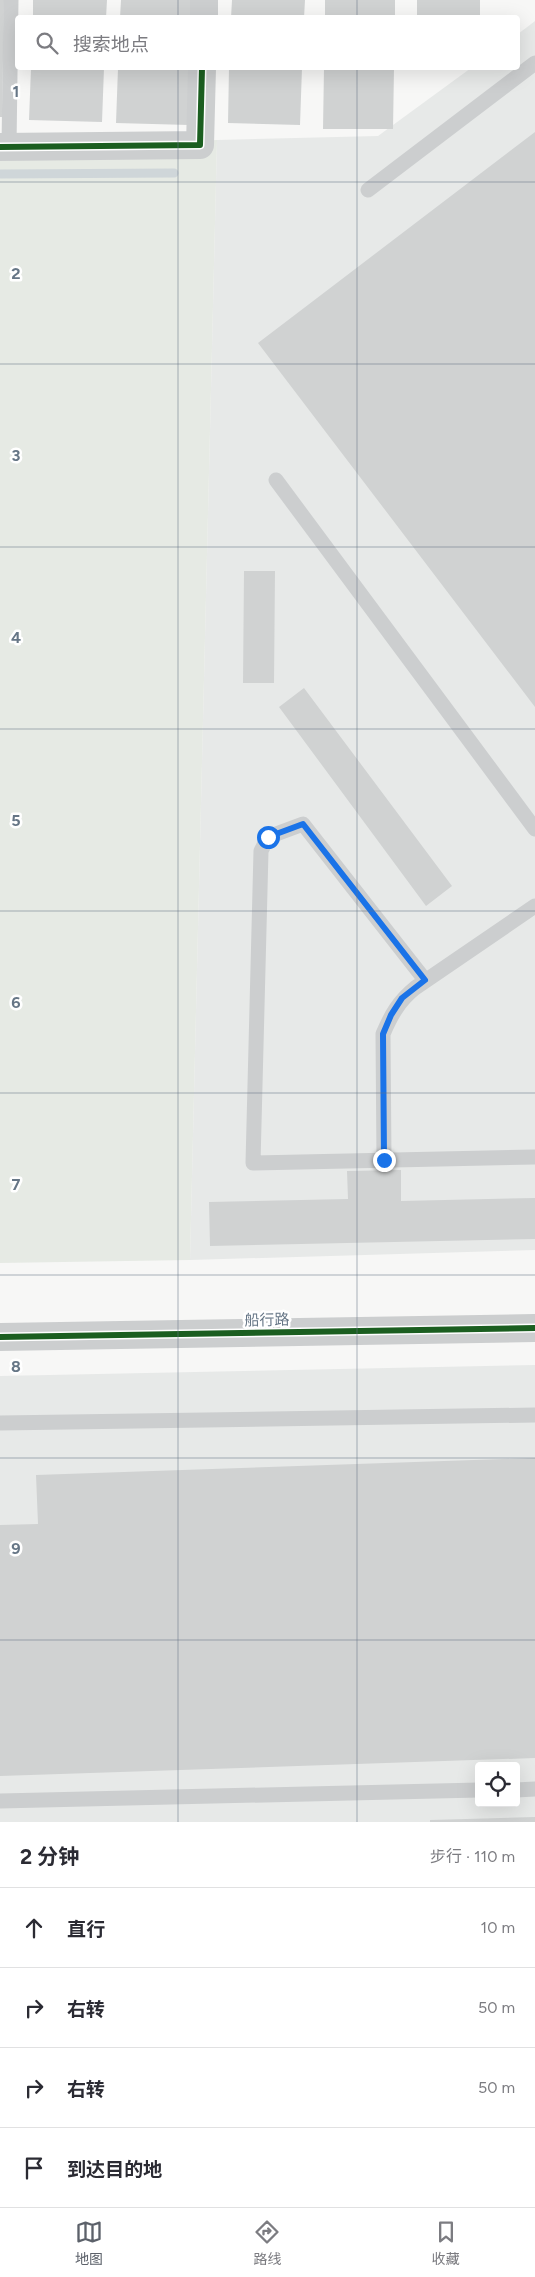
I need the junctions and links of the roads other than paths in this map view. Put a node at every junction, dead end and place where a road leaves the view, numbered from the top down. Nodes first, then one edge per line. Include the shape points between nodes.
1 (11, 0) edge
2 (204, 0) edge
3 (204, 15) edge
4 (535, 63) edge
5 (202, 70) edge
6 (5, 147) edge
7 (368, 190) dead end
8 (276, 480) dead end
9 (535, 829) edge
10 (535, 906) edge
11 (425, 980) junction
12 (535, 1157) edge
13 (384, 1160) junction
14 (535, 1328) edge
15 (0, 1337) edge
16 (535, 1415) edge
17 (0, 1423) edge
18 (535, 1789) edge
19 (475, 1790) edge
20 (520, 1790) edge
21 (0, 1801) edge

1 - 6 lane
2 - 3 street
4 - 7 lane
5 - 6 street via 200,145
8 - 9 lane
10 - 11 lane
11 - 13 lane via 402,998 383,1034
11 - 13 lane via 303,824 268,837 261,851 253,1163
12 - 13 lane
14 - 15 street, 船行路
16 - 17 lane
18 - 20 lane
19 - 21 lane

